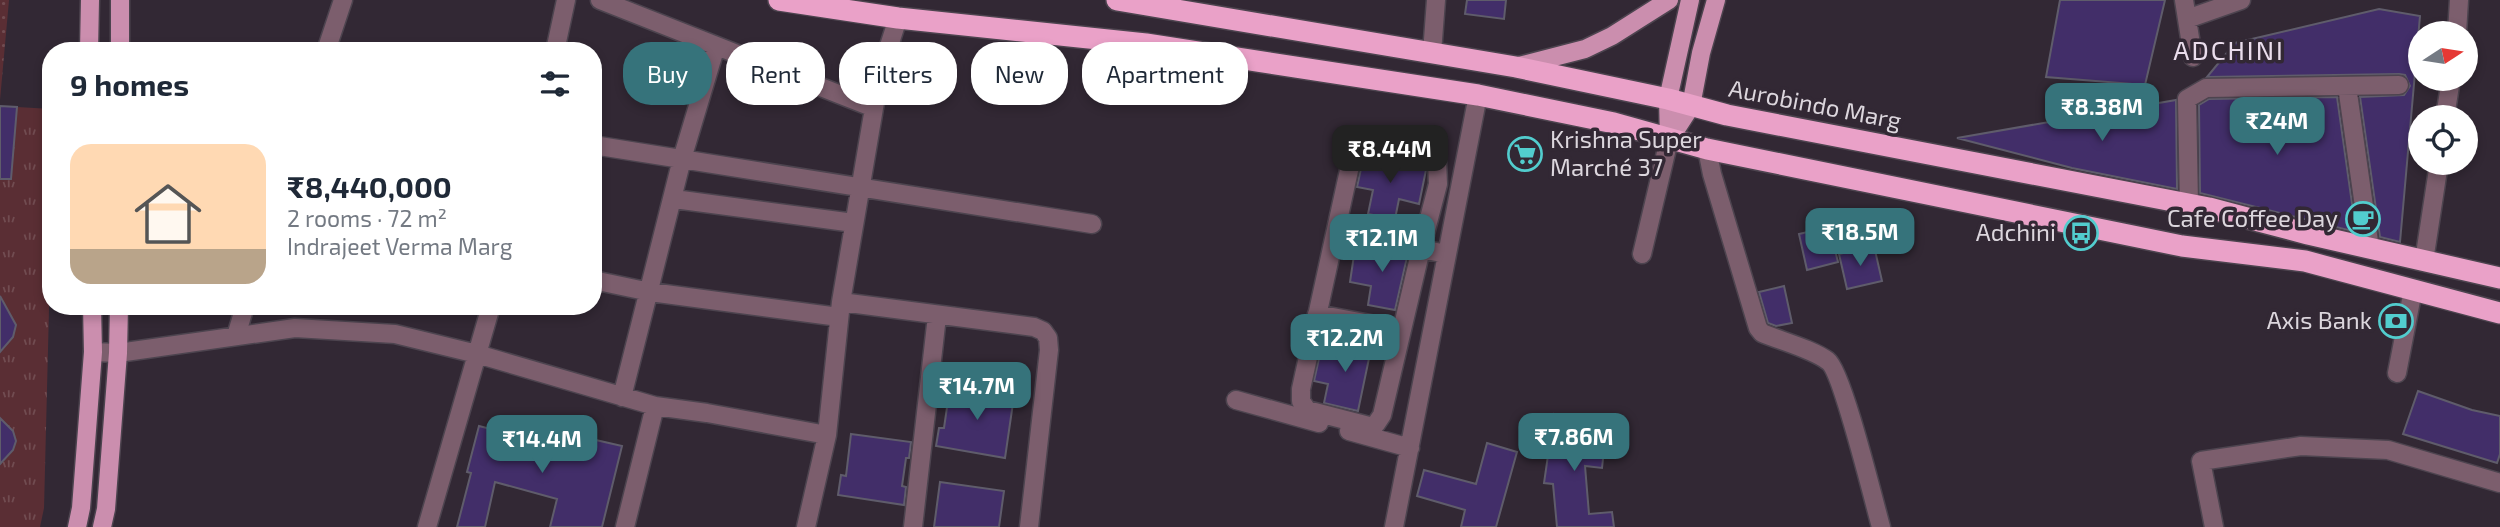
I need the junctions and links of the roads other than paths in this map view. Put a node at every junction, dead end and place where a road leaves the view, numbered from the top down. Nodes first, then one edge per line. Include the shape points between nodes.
1 (90, 0) edge
2 (120, 0) edge
3 (343, 0) edge
4 (566, 0) edge
5 (600, 0) edge
6 (779, 0) edge
7 (1117, 0) edge
8 (1436, 0) edge
9 (1669, 0) edge
10 (1690, 0) edge
11 (1716, 0) edge
12 (2184, 0) edge
13 (2241, 0) edge
14 (2459, 0) edge
15 (898, 18) junction
16 (2187, 19) junction
17 (2458, 21) edge
18 (89, 42) edge
19 (120, 42) edge
20 (329, 42) edge
21 (557, 42) edge
22 (716, 46) junction
23 (1432, 53) junction
24 (2193, 57) dead end
25 (1516, 67) junction
26 (2399, 85) dead end
27 (2347, 86) junction
28 (1478, 95) junction
29 (1668, 99) junction
30 (1691, 106) junction
31 (874, 108) junction
32 (1669, 140) junction
33 (602, 146) edge
34 (1707, 149) junction
35 (682, 159) junction
36 (2437, 175) edge
37 (861, 188) junction
38 (674, 199) junction
39 (2189, 204) junction
40 (854, 223) junction
41 (1338, 223) junction
42 (1092, 224) dead end
43 (1423, 242) junction
44 (2370, 248) junction
45 (1447, 254) junction
46 (1642, 254) dead end
47 (2424, 261) junction
48 (2500, 278) edge
49 (602, 282) edge
50 (2413, 290) junction
51 (650, 292) junction
52 (840, 310) junction
53 (2500, 313) edge
54 (1317, 314) junction
55 (92, 315) edge
56 (119, 315) edge
57 (242, 315) edge
58 (488, 315) edge
59 (937, 316) junction
60 (1402, 330) junction
61 (236, 337) junction
62 (93, 352) junction
63 (118, 353) junction
64 (477, 354) junction
65 (2398, 373) dead end
66 (622, 397) junction
67 (1236, 400) dead end
68 (655, 406) junction
69 (827, 435) junction
70 (1410, 448) junction
71 (2500, 483) edge
72 (77, 527) edge
73 (102, 527) edge
74 (426, 527) edge
75 (625, 527) edge
76 (806, 527) edge
77 (913, 527) edge
78 (1029, 527) edge
79 (1394, 527) edge
80 (1881, 527) edge
81 (2214, 527) edge

1 - 18 main road
2 - 19 main road
3 - 20 street
4 - 21 street
5 - 22 street
6 - 15 highway
7 - 23 highway, Aurobindo Marg
8 - 23 street
9 - 25 main road via 1585,49
10 - 29 main road
11 - 30 main road
12 - 16 street
13 - 16 street
14 - 17 street
15 - 28 highway via 1146,44
15 - 31 street
16 - 24 street
22 - 31 street
22 - 35 street
23 - 25 highway, Aurobindo Marg
25 - 29 highway, Aurobindo Marg
26 - 27 street
27 - 39 street via 2206,88 2187,99
27 - 44 street
28 - 32 highway via 1614,123
28 - 45 street
29 - 30 highway, Aurobindo Marg
29 - 32 main road
30 - 32 main road
30 - 39 highway, Aurobindo Marg
31 - 37 street
32 - 34 highway
32 - 46 street
33 - 35 street
34 - 50 highway via 2182,246 2305,261
34 - 80 street via 1758,328 1832,365
35 - 37 street
35 - 38 street
36 - 47 street
37 - 40 street
37 - 42 street
38 - 40 street
38 - 51 street
39 - 44 highway, Aurobindo Marg
40 - 52 street
41 - 43 street
41 - 43 street via 1355,142 1429,154 1437,161 1438,184
41 - 54 street
43 - 45 street
43 - 60 street
44 - 47 highway, Aurobindo Marg
45 - 70 street
47 - 48 highway, Aurobindo Marg
49 - 51 street
50 - 53 highway
50 - 65 street
51 - 52 street
51 - 66 street
52 - 59 street
52 - 69 street
54 - 60 street
54 - 60 street via 1301,401 1307,410 1369,426 1382,415
55 - 62 main road
56 - 63 main road
57 - 61 street
58 - 64 street
59 - 77 street
59 - 78 street via 1034,327 1048,338
61 - 63 street
61 - 64 street via 295,328 395,334
62 - 63 street
62 - 72 main road
63 - 73 main road
64 - 66 street
64 - 74 street
66 - 68 street
67 - 70 street
68 - 69 street
68 - 75 street
69 - 76 street
70 - 79 street
71 - 81 street via 2388,450 2301,446 2201,461

